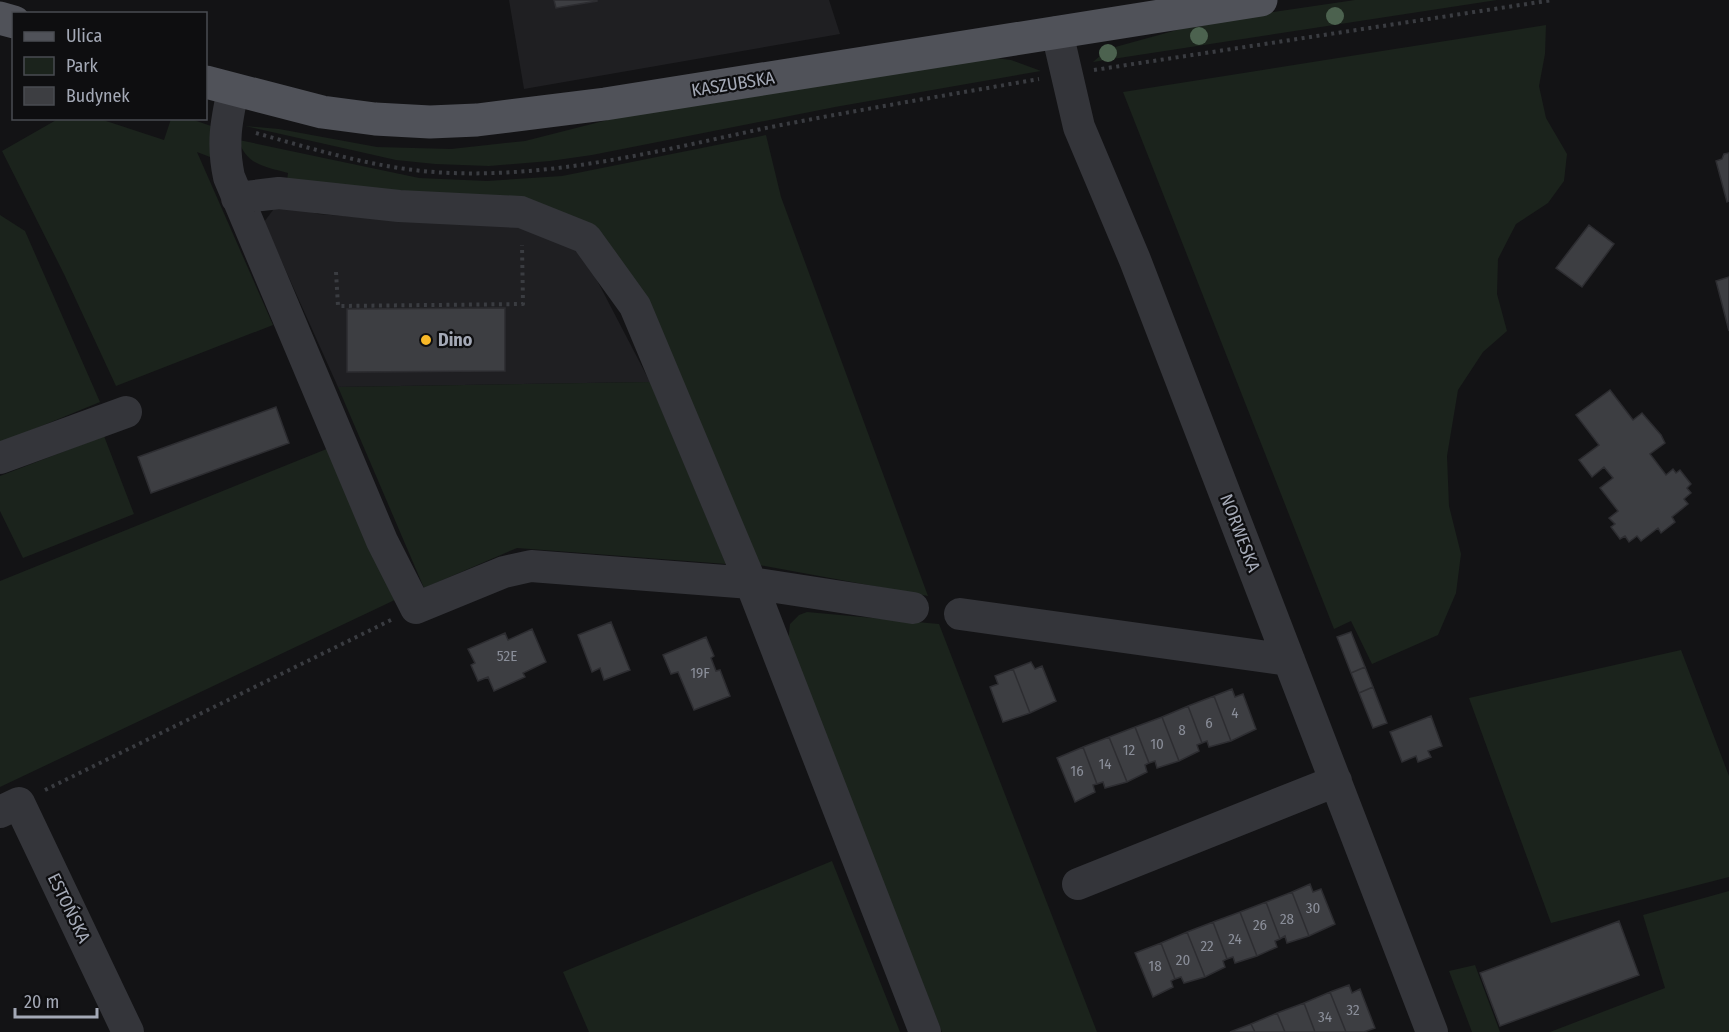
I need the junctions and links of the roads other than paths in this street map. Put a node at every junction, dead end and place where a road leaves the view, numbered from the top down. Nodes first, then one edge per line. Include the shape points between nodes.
1 (1261, 0) edge
2 (1057, 32) junction
3 (219, 86) edge
4 (237, 198) junction
5 (126, 412) dead end
6 (0, 458) edge
7 (751, 583) junction
8 (913, 608) dead end
9 (960, 614) dead end
10 (1289, 660) junction
11 (1335, 781) junction
12 (9, 807) edge
13 (1078, 884) dead end
14 (128, 1032) edge
15 (925, 1032) edge
16 (1432, 1032) edge

1 - 2 main road, KASZUBSKA
2 - 3 main road, KASZUBSKA via 604,104 477,120 375,120 322,112
2 - 10 street, NORWESKA via 1079,127 1135,260
3 - 4 street via 226,125 224,154
4 - 7 street via 279,193 399,206 521,212 586,238 635,306
4 - 7 street via 382,541 416,608 504,572 531,566
5 - 6 street
7 - 8 street
7 - 15 street
9 - 10 street
10 - 11 street, NORWESKA
11 - 13 street
11 - 16 street, NORWESKA
12 - 14 street, ESTOŃSKA

